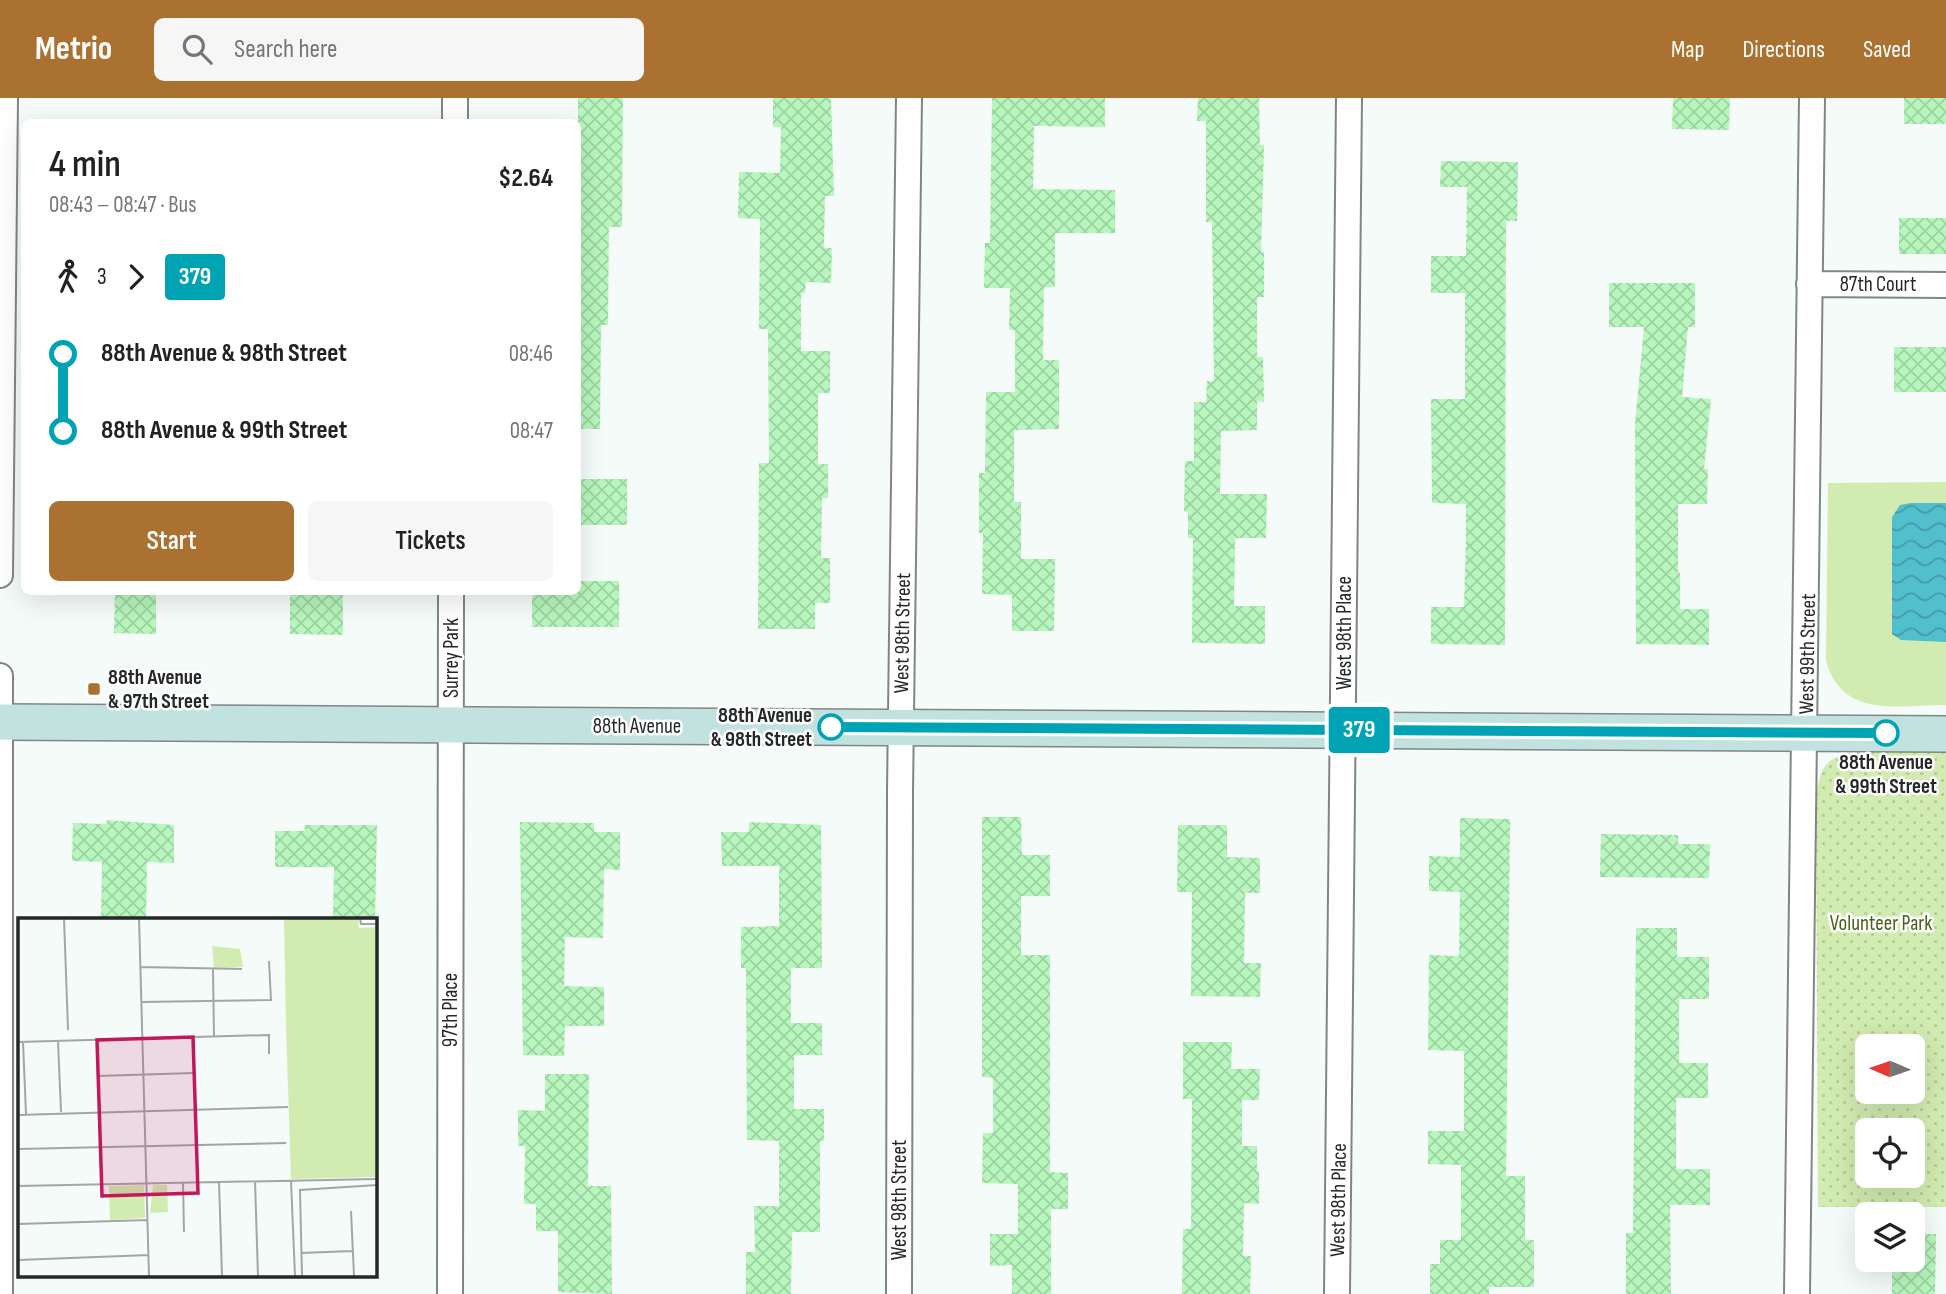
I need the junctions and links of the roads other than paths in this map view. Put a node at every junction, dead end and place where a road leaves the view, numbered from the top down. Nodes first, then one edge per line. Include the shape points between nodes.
1 (5, 98) edge
2 (455, 98) edge
3 (909, 98) edge
4 (1349, 98) edge
5 (1812, 98) edge
6 (455, 119) edge
7 (1809, 284) junction
8 (1946, 285) edge
9 (0, 575) edge
10 (451, 595) edge
11 (0, 676) edge
12 (1, 722) edge
13 (450, 725) junction
14 (901, 727) junction
15 (1343, 730) junction
16 (1806, 733) junction
17 (1946, 734) edge
18 (0, 1294) edge
19 (450, 1294) edge
20 (899, 1294) edge
21 (1337, 1294) edge
22 (1797, 1294) edge

1 - 9 street
2 - 6 street
3 - 14 street, West 98th Street
4 - 15 street, West 98th Place
5 - 7 street, West 99th Street
7 - 8 street, 87th Court
7 - 16 street, West 99th Street
10 - 13 street, Surrey Park
11 - 12 street
12 - 13 street, 88th Avenue
12 - 18 street
13 - 14 street, 88th Avenue
13 - 19 street, 97th Place
14 - 15 street, 88th Avenue
14 - 20 street, West 98th Street
15 - 16 street, 88th Avenue
15 - 21 street, West 98th Place
16 - 17 street, 88th Avenue
16 - 22 street, West 99th Street

